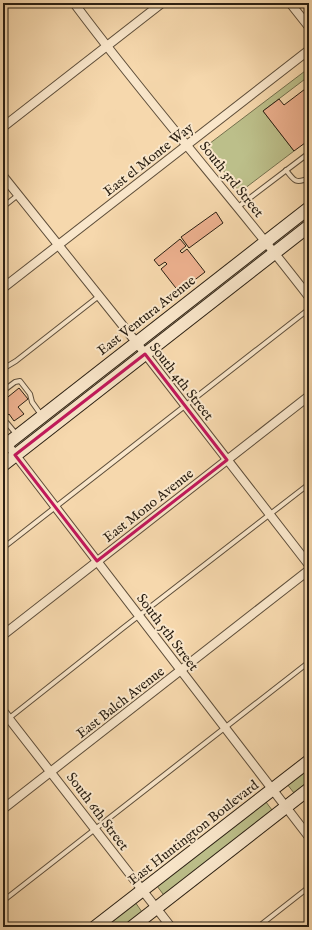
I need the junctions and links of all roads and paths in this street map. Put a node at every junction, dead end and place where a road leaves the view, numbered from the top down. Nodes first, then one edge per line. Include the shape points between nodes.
1 (74, 3) edge
2 (162, 3) edge
3 (290, 3) edge
4 (309, 27) edge
5 (106, 46) junction
6 (309, 50) edge
7 (3, 127) edge
8 (187, 145) junction
9 (309, 153) edge
10 (286, 170) junction
11 (3, 176) edge
12 (309, 178) edge
13 (18, 195) junction
14 (3, 207) edge
15 (238, 207) junction
16 (309, 208) edge
17 (309, 226) edge
18 (266, 241) junction
19 (58, 246) junction
20 (275, 252) junction
21 (3, 288) edge
22 (99, 296) junction
23 (309, 297) edge
24 (309, 309) edge
25 (136, 342) junction
26 (145, 354) junction
27 (3, 366) edge
28 (3, 391) edge
29 (309, 396) edge
30 (185, 406) junction
31 (42, 416) junction
32 (3, 422) edge
33 (18, 436) junction
34 (5, 446) edge
35 (15, 455) junction
36 (227, 460) junction
37 (3, 464) edge
38 (309, 484) edge
39 (55, 507) junction
40 (270, 515) junction
41 (3, 548) edge
42 (97, 561) junction
43 (309, 565) edge
44 (309, 570) edge
45 (139, 616) junction
46 (3, 635) edge
47 (309, 662) edge
48 (181, 670) junction
49 (3, 711) edge
50 (6, 721) edge
51 (225, 728) junction
52 (309, 761) edge
53 (51, 772) junction
54 (309, 788) edge
55 (272, 789) junction
56 (286, 807) junction
57 (3, 809) edge
58 (95, 829) junction
59 (309, 837) edge
60 (309, 887) edge
61 (142, 890) junction
62 (3, 901) edge
63 (156, 908) junction
64 (95, 927) edge
65 (132, 927) edge
66 (171, 927) edge
67 (258, 927) edge

1 - 5 street, South 3rd Street
2 - 5 street
3 - 4 street
5 - 7 street
5 - 8 street, South 3rd Street
6 - 8 street, East el Monte Way
8 - 15 street, South 3rd Street
8 - 19 street, East el Monte Way
9 - 10 lane
10 - 12 lane via 293,179 300,182
10 - 15 lane
11 - 13 street, South 4th Street
13 - 14 lane
13 - 19 street, South 4th Street
15 - 18 street, South 3rd Street
16 - 18 main road, East Ventura Avenue
17 - 20 main road
18 - 20 street, South 3rd Street
18 - 25 main road, East Ventura Avenue
19 - 21 street, East el Monte Way
19 - 22 street, South 4th Street
20 - 23 street, South 3rd Street
20 - 26 main road
22 - 25 street, South 4th Street
22 - 27 lane via 16,361 6,367
24 - 30 lane
25 - 26 street, South 4th Street
25 - 31 main road, East Ventura Avenue
26 - 30 street, South 4th Street
26 - 35 main road
28 - 31 lane via 20,381
29 - 36 street, East Mono Avenue
30 - 36 street, South 4th Street
30 - 39 lane
31 - 33 main road, East Ventura Avenue
32 - 33 lane
33 - 34 main road, East Ventura Avenue
34 - 35 street, South 5th Street
35 - 37 main road
35 - 39 street, South 5th Street
36 - 40 street, South 4th Street
36 - 42 street, East Mono Avenue
38 - 40 lane
39 - 41 lane
39 - 42 street, South 5th Street
40 - 43 street, South 4th Street
40 - 45 lane
42 - 45 street, South 5th Street
42 - 46 street, East Mono Avenue
44 - 48 street, East Balch Avenue
45 - 48 street, South 5th Street
45 - 50 lane
47 - 51 lane
48 - 51 street, South 5th Street
48 - 53 street, East Balch Avenue
49 - 50 street, South 6th Street
50 - 53 street, South 6th Street
51 - 55 street, South 5th Street
51 - 58 lane
52 - 55 main road, East Huntington Boulevard
53 - 57 street, East Balch Avenue
53 - 58 street, South 6th Street
54 - 56 main road
55 - 56 street, South 5th Street
55 - 61 main road, East Huntington Boulevard
56 - 59 street, South 5th Street
56 - 63 main road
58 - 61 street, South 6th Street
58 - 62 lane
60 - 67 lane
61 - 63 street, South 6th Street
61 - 64 main road, East Huntington Boulevard
63 - 65 main road
63 - 66 street, South 6th Street

